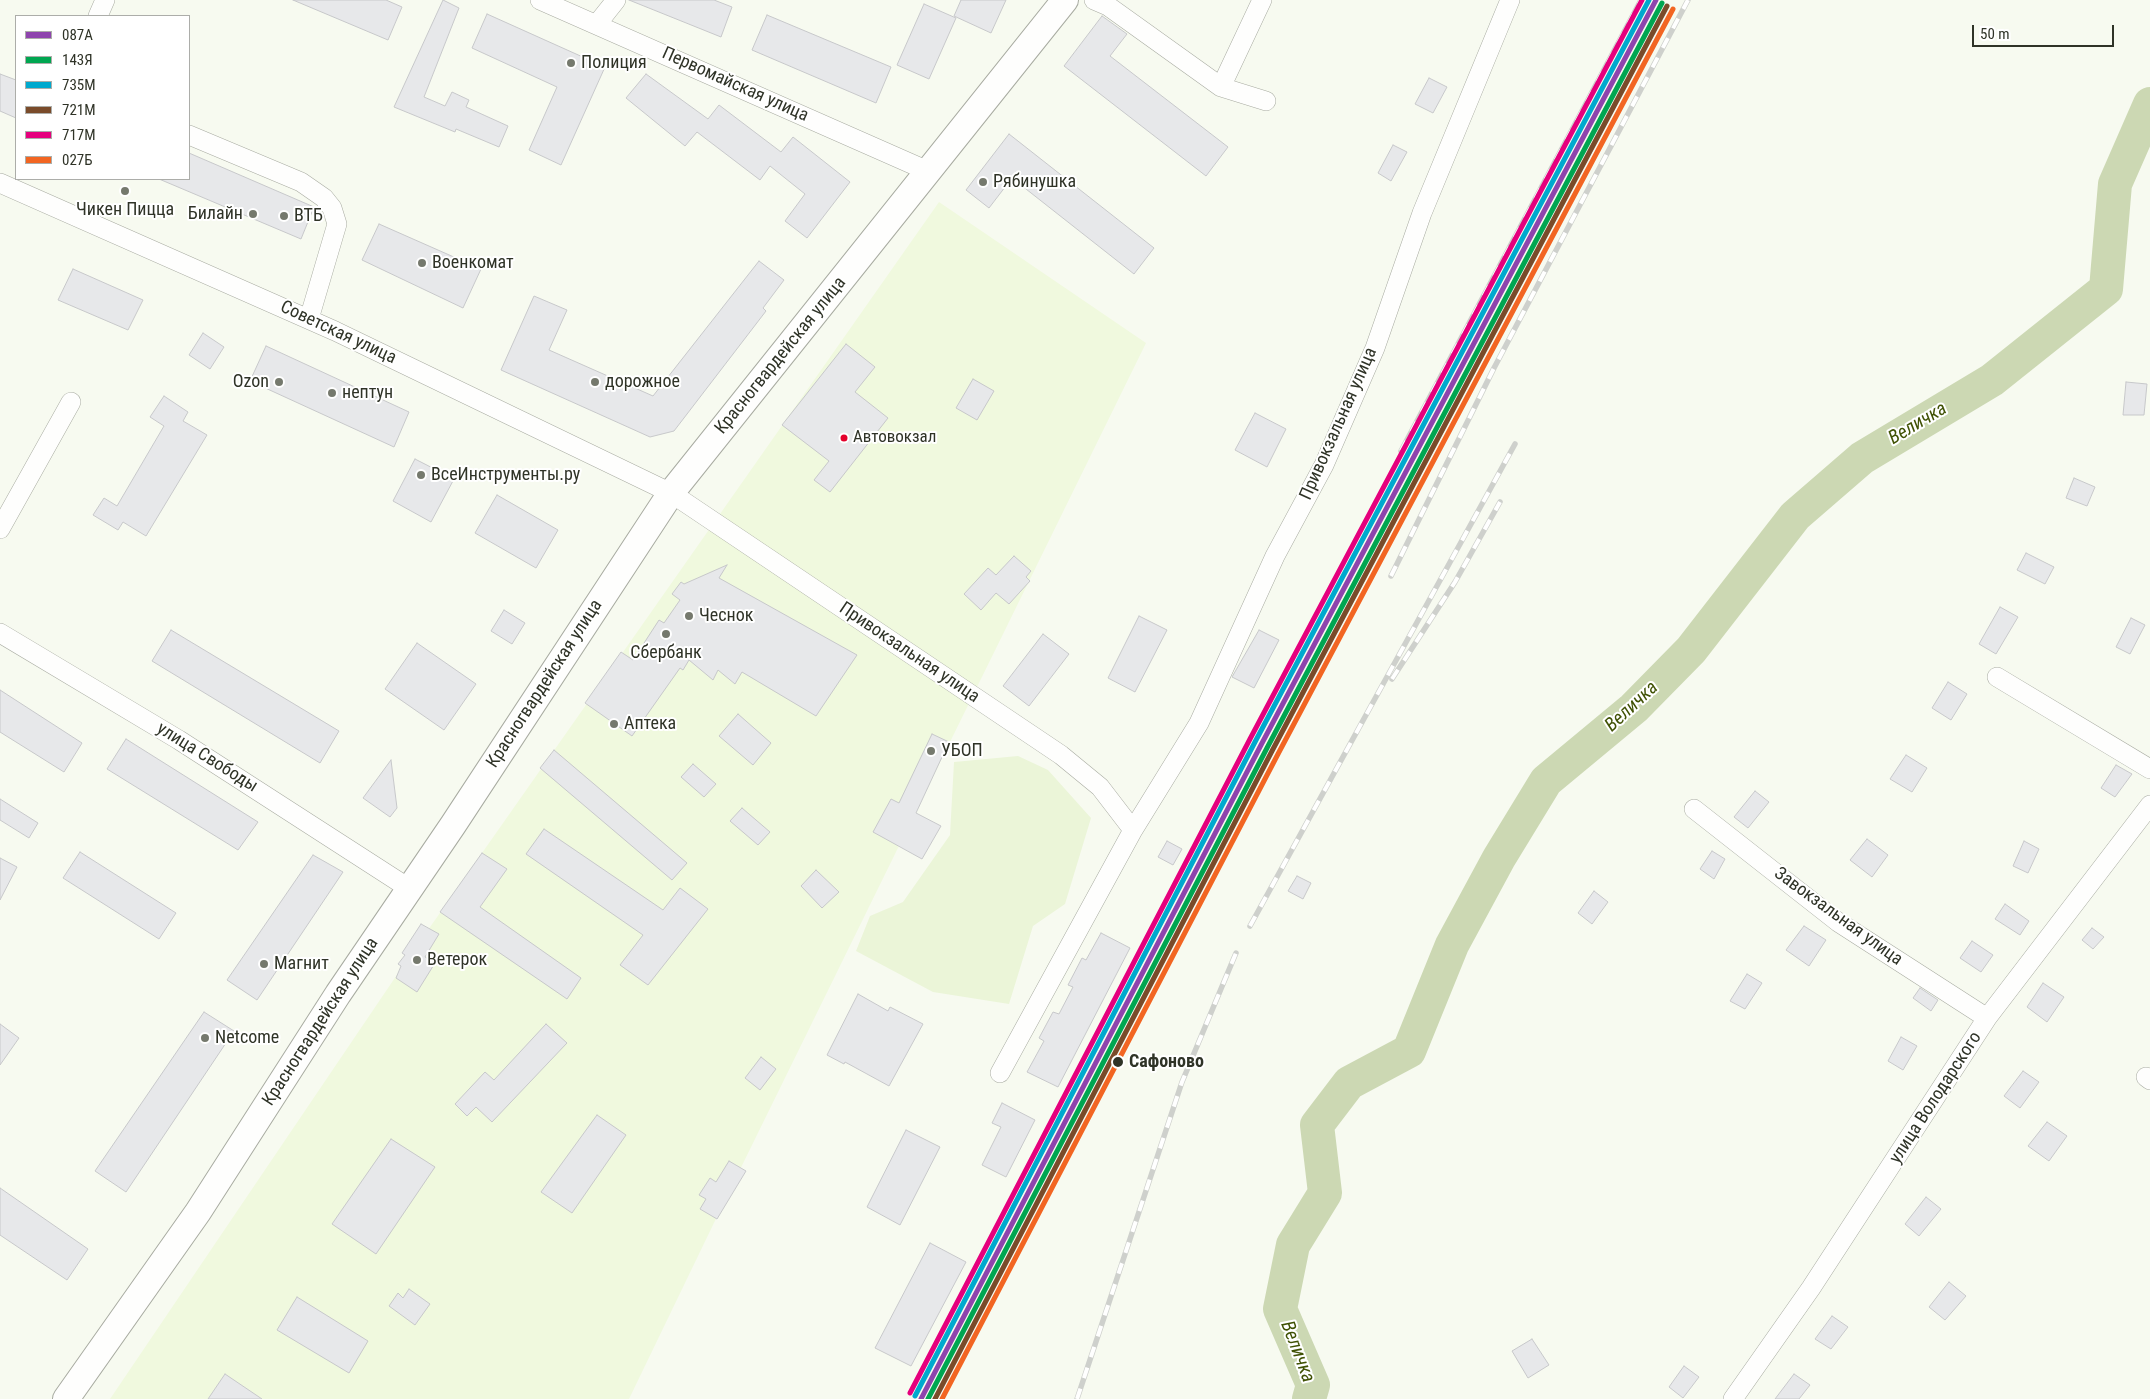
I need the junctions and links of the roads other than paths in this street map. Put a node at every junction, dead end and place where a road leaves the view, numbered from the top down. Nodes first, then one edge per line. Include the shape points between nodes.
1 (105, 0) edge
2 (540, 0) edge
3 (616, 0) edge
4 (1066, 0) edge
5 (1094, 0) edge
6 (1262, 0) edge
7 (1510, 0) edge
8 (98, 15) edge
9 (597, 24) junction
10 (1221, 87) junction
11 (1266, 102) dead end
12 (190, 135) edge
13 (930, 172) junction
14 (0, 183) edge
15 (309, 319) junction
16 (71, 402) dead end
17 (671, 493) junction
18 (0, 529) edge
19 (0, 634) edge
20 (1997, 678) dead end
21 (2150, 769) edge
22 (2150, 805) edge
23 (1694, 809) dead end
24 (1133, 830) junction
25 (410, 889) junction
26 (1987, 1018) junction
27 (1000, 1073) dead end
28 (66, 1399) edge
29 (1733, 1399) edge

1 - 8 street
2 - 9 street, Первомайская улица
3 - 9 street
4 - 13 street, Красногвардейская улица
5 - 10 street via 1108,6
6 - 10 street
7 - 24 street, Привокзальная улица via 1422,213 1374,348 1324,465 1275,556 1199,723
9 - 13 street, Первомайская улица
10 - 11 street
12 - 15 street via 301,182 324,198 332,208 337,224
13 - 17 street, Красногвардейская улица
14 - 15 street, Советская улица
15 - 17 street, Советская улица
16 - 18 street
17 - 24 street, Привокзальная улица via 1061,755 1100,787
17 - 25 street, Красногвардейская улица
19 - 25 street, улица Свободы via 179,740
20 - 21 street
22 - 26 street, улица Володарского
23 - 26 street, Завокзальная улица via 1838,922
24 - 27 street, Привокзальная улица
25 - 28 street, Красногвардейская улица via 198,1212
26 - 29 street, улица Володарского via 1811,1288

